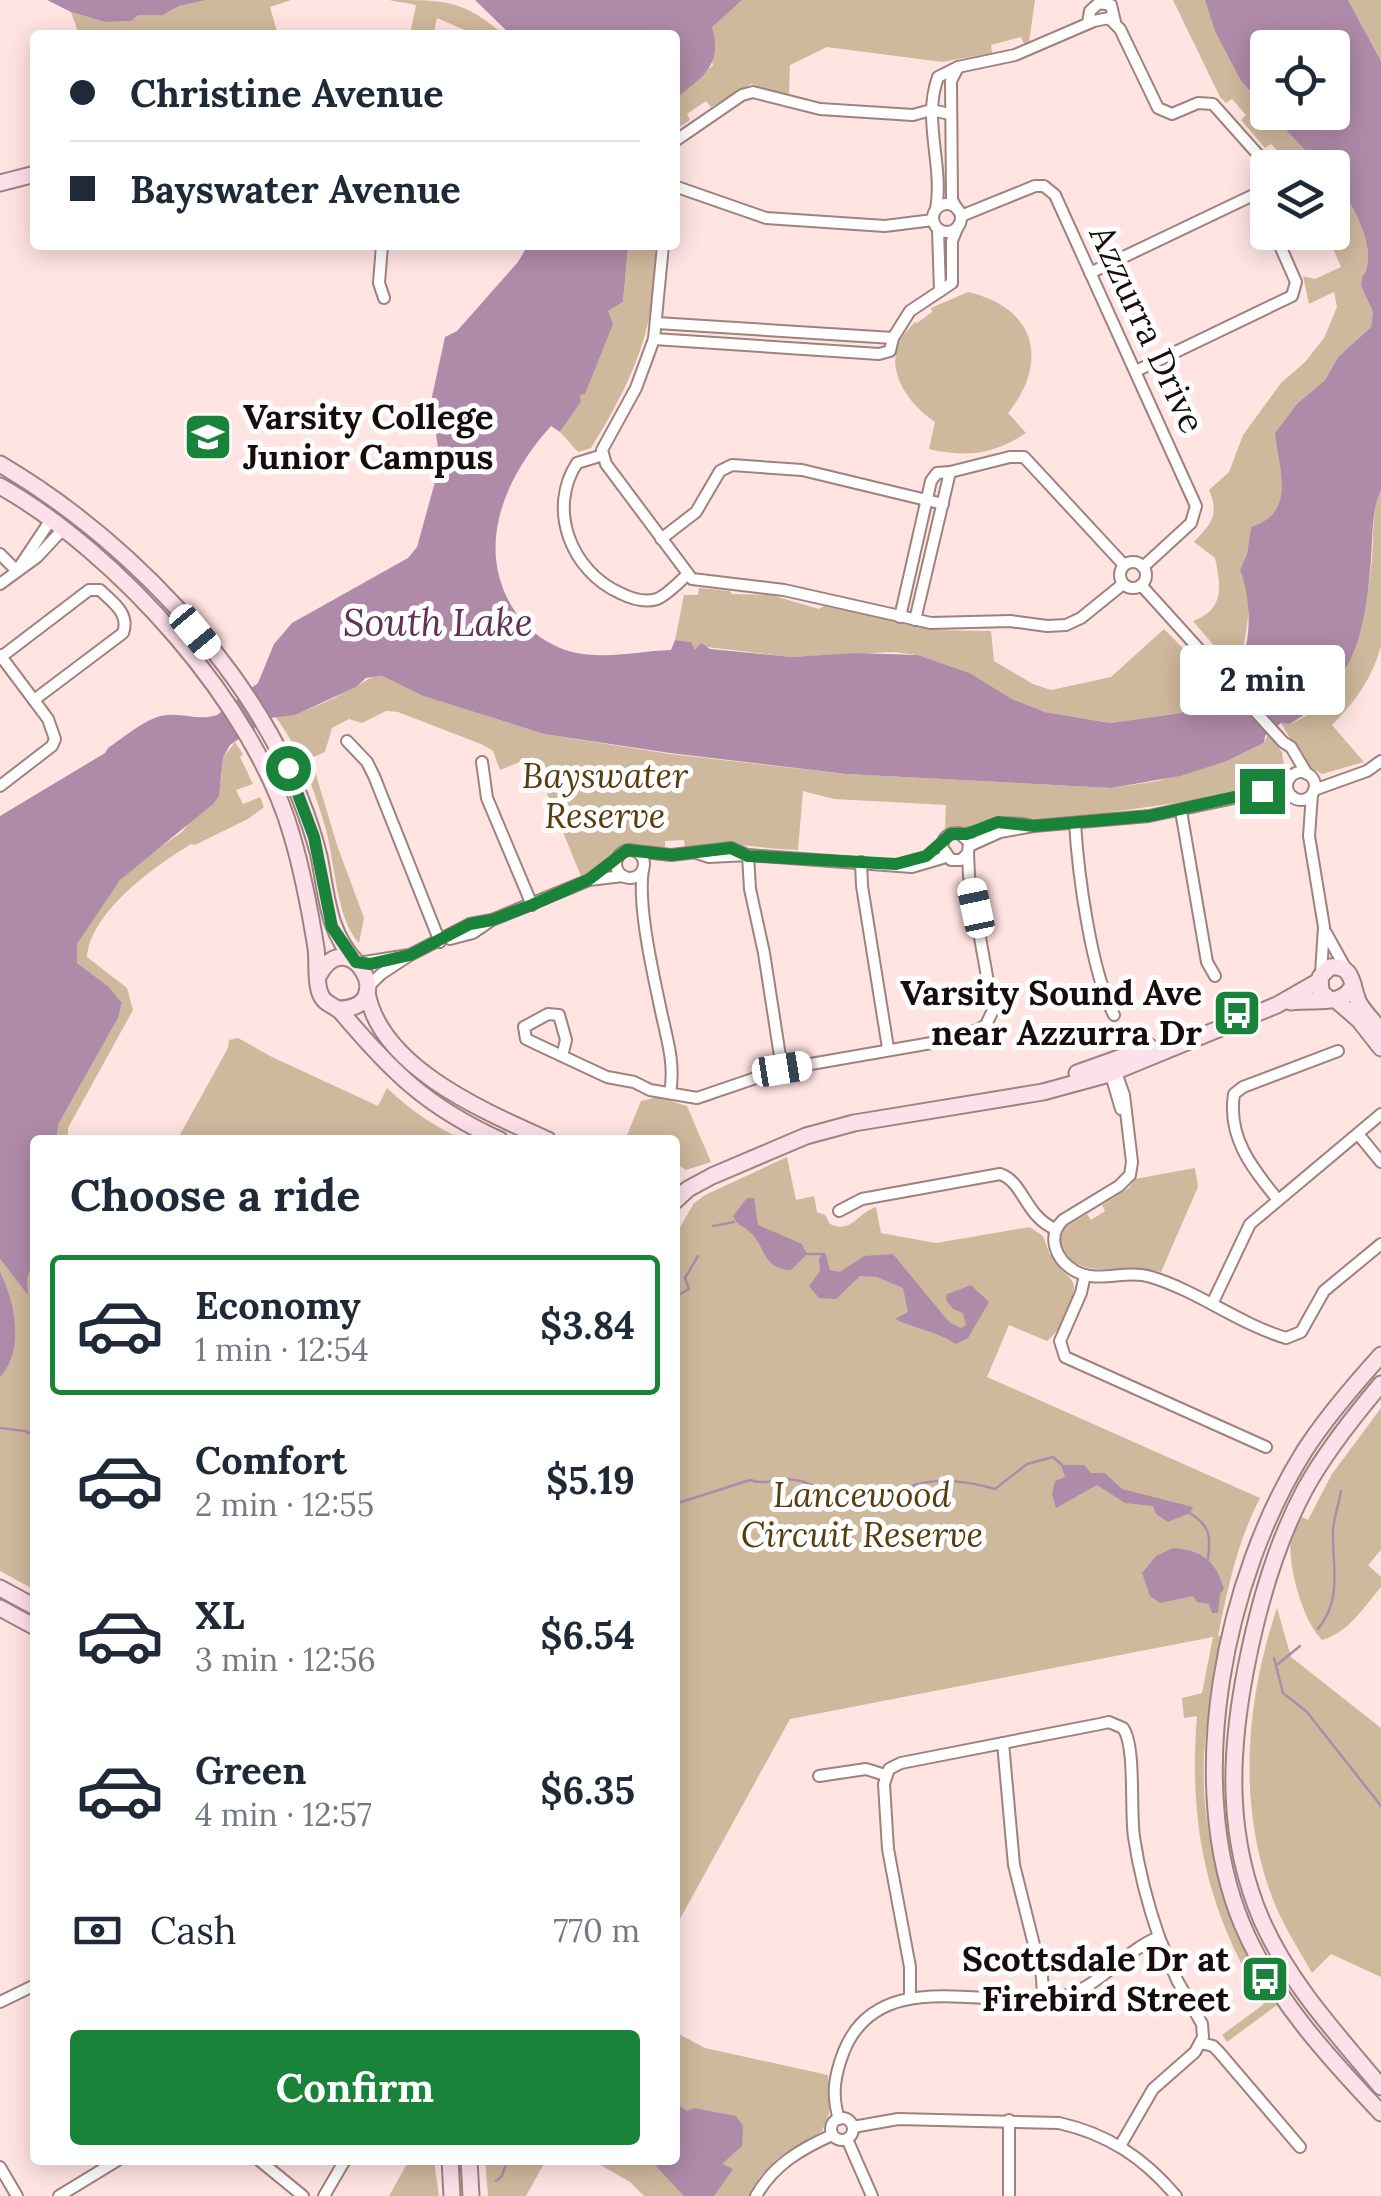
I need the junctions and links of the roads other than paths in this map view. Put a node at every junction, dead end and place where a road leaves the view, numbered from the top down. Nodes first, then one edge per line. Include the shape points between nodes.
1 (958, 67) junction
2 (931, 110) junction
3 (950, 114) junction
4 (680, 138) edge
5 (1254, 150) edge
6 (30, 175) edge
7 (0, 184) edge
8 (680, 188) edge
9 (1250, 199) edge
10 (959, 217) junction
11 (936, 220) junction
12 (381, 250) edge
13 (663, 250) edge
14 (1282, 250) edge
15 (1090, 273) junction
16 (940, 291) junction
17 (384, 298) dead end
18 (657, 323) junction
19 (790, 332) junction
20 (893, 338) junction
21 (654, 339) junction
22 (788, 348) junction
23 (1136, 371) junction
24 (603, 455) junction
25 (0, 464) edge
26 (950, 472) junction
27 (0, 486) edge
28 (927, 500) junction
29 (943, 504) junction
30 (69, 509) junction
31 (58, 523) junction
32 (661, 540) junction
33 (0, 554) edge
34 (1124, 565) junction
35 (1143, 566) junction
36 (17, 571) junction
37 (687, 574) junction
38 (0, 584) edge
39 (1122, 584) junction
40 (1141, 585) junction
41 (900, 617) junction
42 (914, 620) junction
43 (0, 656) edge
44 (34, 700) junction
45 (347, 741) dead end
46 (1283, 742) junction
47 (1381, 761) edge
48 (482, 762) dead end
49 (1308, 774) junction
50 (1290, 778) junction
51 (1346, 778) junction
52 (0, 786) edge
53 (1313, 792) junction
54 (1258, 793) junction
55 (1295, 798) junction
56 (1181, 810) junction
57 (1075, 823) junction
58 (1034, 826) junction
59 (960, 833) junction
60 (1309, 836) junction
61 (942, 842) junction
62 (969, 849) junction
63 (635, 850) junction
64 (672, 855) junction
65 (748, 856) junction
66 (618, 858) junction
67 (951, 859) junction
68 (861, 862) junction
69 (896, 864) junction
70 (643, 867) junction
71 (624, 876) junction
72 (969, 876) junction
73 (588, 880) junction
74 (643, 900) junction
75 (532, 905) junction
76 (1324, 927) junction
77 (440, 942) junction
78 (410, 955) junction
79 (357, 963) junction
80 (319, 975) junction
81 (1215, 976) dead end
82 (1349, 976) junction
83 (1320, 977) junction
84 (367, 990) junction
85 (1333, 1000) junction
86 (1277, 1004) junction
87 (339, 1009) junction
88 (1114, 1015) dead end
89 (1381, 1032) edge
90 (888, 1048) junction
91 (1381, 1048) edge
92 (1338, 1051) dead end
93 (562, 1056) junction
94 (1112, 1068) junction
95 (782, 1069) junction
96 (670, 1093) junction
97 (1379, 1117) edge
98 (1358, 1134) junction
99 (490, 1135) edge
100 (537, 1135) edge
101 (1381, 1162) edge
102 (712, 1176) junction
103 (680, 1182) edge
104 (680, 1197) edge
105 (1278, 1200) junction
106 (839, 1211) dead end
107 (1055, 1228) junction
108 (1381, 1244) edge
109 (1086, 1275) junction
110 (1212, 1304) junction
111 (1381, 1354) edge
112 (1381, 1384) edge
113 (1266, 1448) dead end
114 (0, 1588) edge
115 (30, 1604) edge
116 (3, 1612) edge
117 (30, 1626) edge
118 (1003, 1743) junction
119 (885, 1775) junction
120 (819, 1776) dead end
121 (1159, 1937) junction
122 (30, 1987) edge
123 (910, 1998) junction
124 (1043, 1998) junction
125 (1307, 1998) junction
126 (0, 2002) edge
127 (1293, 2011) junction
128 (1201, 2043) junction
129 (1381, 2087) edge
130 (1381, 2113) edge
131 (838, 2119) junction
132 (1009, 2120) junction
133 (853, 2127) junction
134 (832, 2135) junction
135 (847, 2140) junction
136 (1120, 2146) junction
137 (1300, 2147) dead end
138 (110, 2165) edge
139 (266, 2165) edge
140 (342, 2165) edge
141 (450, 2165) edge
142 (469, 2165) edge
143 (0, 2167) edge
144 (17, 2196) edge
145 (59, 2196) edge
146 (303, 2196) edge
147 (314, 2196) edge
148 (324, 2196) edge
149 (452, 2196) edge
150 (471, 2196) edge
151 (756, 2196) edge
152 (872, 2196) edge
153 (1008, 2196) edge
154 (1176, 2196) edge

1 - 2 street via 938,77
1 - 3 street via 950,81
1 - 5 street via 1026,52 1102,18 1116,22 1158,108 1172,114 1213,104
2 - 3 street
2 - 4 street via 914,115 820,109 753,92
2 - 11 street
3 - 10 street via 952,200
6 - 7 main road
8 - 11 street via 766,218 895,226
9 - 15 street
10 - 11 street via 949,232
10 - 11 street via 948,204
10 - 15 street, Azzurra Drive via 1044,186 1055,194
10 - 16 street via 952,283
11 - 16 street
12 - 17 street via 378,284
13 - 18 street
14 - 23 street via 1296,282 1292,296
15 - 23 street, Azzurra Drive
16 - 20 street via 910,311
18 - 19 street
18 - 21 street
19 - 20 street
19 - 22 street
20 - 22 street via 890,351 878,354
21 - 22 street
21 - 24 street
23 - 35 street, Azzurra Drive via 1196,506 1191,523
24 - 32 street
24 - 37 street via 577,463 566,491 567,534 586,568 610,588 646,600 660,598
25 - 30 main road
26 - 28 street via 934,476
26 - 29 street
26 - 34 street via 1024,457
27 - 31 main road
28 - 29 street
28 - 32 street via 802,470 732,464 720,470 696,512
28 - 41 street
29 - 42 street
30 - 31 main road
30 - 79 main road via 138,569 240,685 270,731 311,826 332,927
31 - 36 street via 38,557
31 - 80 main road via 132,590 222,696 252,743 292,834
32 - 37 street
33 - 36 street
34 - 35 street
34 - 39 street
35 - 40 street
36 - 38 street
37 - 41 street via 700,582 784,590
39 - 40 street
39 - 42 street via 1066,624
40 - 46 street
41 - 42 street
43 - 44 street
43 - 44 street via 88,590 100,590 121,611 123,633
44 - 52 street via 55,740
45 - 77 street via 374,776
46 - 49 street
46 - 50 street
47 - 51 street
48 - 75 street via 487,798
49 - 50 street
49 - 51 street
49 - 53 street
50 - 54 street
50 - 55 street via 1287,788
51 - 53 street
53 - 55 street
53 - 60 street
54 - 55 street
54 - 56 street
55 - 60 street
56 - 57 street
56 - 81 street via 1207,962
57 - 58 street
57 - 88 street via 1102,993
58 - 59 street via 998,822
58 - 62 street via 995,833
59 - 61 street
59 - 62 street
60 - 76 street
61 - 67 street
61 - 69 street via 926,856
62 - 67 street
62 - 72 street
63 - 64 street
63 - 66 street
63 - 70 street
64 - 65 street
64 - 70 street
65 - 68 street
65 - 95 street
66 - 71 street
66 - 73 street
67 - 69 street
67 - 72 street
68 - 69 street
68 - 90 street
70 - 71 street
70 - 74 street
71 - 73 street
71 - 74 street
72 - 90 street via 990,1018 978,1030 943,1041
73 - 75 street
74 - 96 street via 673,1068
75 - 77 street
76 - 82 street
76 - 83 street
77 - 78 street
78 - 79 street
78 - 84 street
79 - 80 main road via 334,960
79 - 84 main road
80 - 87 main road via 320,994
82 - 83 main road via 1335,966
82 - 85 main road via 1346,997
82 - 89 main road
83 - 85 main road via 1321,992
83 - 86 main road
84 - 87 main road via 356,1006
84 - 100 main road via 376,1020 428,1075 468,1103
85 - 86 main road
85 - 91 main road
86 - 94 main road
87 - 99 main road via 421,1095
90 - 95 street
92 - 105 street via 1234,1094 1244,1156
93 - 93 street via 526,1039 524,1027 558,1015 566,1040
93 - 96 street
94 - 102 main road via 1022,1093 829,1128
94 - 107 street via 1124,1095 1130,1175
95 - 96 street via 697,1098
97 - 98 street
98 - 101 street
98 - 105 street
102 - 103 main road
102 - 104 main road
105 - 110 street via 1244,1232
106 - 107 street via 862,1199 1004,1174 1036,1218
107 - 109 street via 1056,1251
108 - 110 street via 1319,1296 1296,1335 1279,1336
109 - 110 street via 1148,1276
109 - 113 street via 1060,1341 1065,1357
111 - 127 main road via 1306,1449 1266,1526 1235,1622 1215,1732 1214,1809 1230,1892 1252,1945
112 - 125 main road via 1332,1446 1294,1510 1257,1613 1236,1715 1233,1796 1245,1872 1274,1946
114 - 115 main road
116 - 117 main road
118 - 119 street via 901,1763
118 - 121 street via 1109,1722 1123,1728 1130,1741 1136,1847
118 - 124 street via 1014,1865
119 - 120 street via 866,1769
119 - 123 street via 888,1849
121 - 124 street via 1081,1990
121 - 128 street via 1202,2024
122 - 126 street
123 - 124 street
123 - 131 street via 881,2006 853,2033 834,2082
125 - 127 main road
125 - 129 main road
127 - 130 main road
128 - 136 street via 1154,2089
128 - 137 street via 1219,2052
131 - 133 street
131 - 134 street
132 - 133 street via 898,2119
132 - 136 street via 1071,2125
132 - 153 street
133 - 135 street
134 - 135 street
134 - 151 street via 786,2159
135 - 152 street
136 - 154 street
138 - 145 street
139 - 146 street
140 - 148 street
141 - 149 main road
142 - 150 main road
143 - 144 street
147 - 148 street

